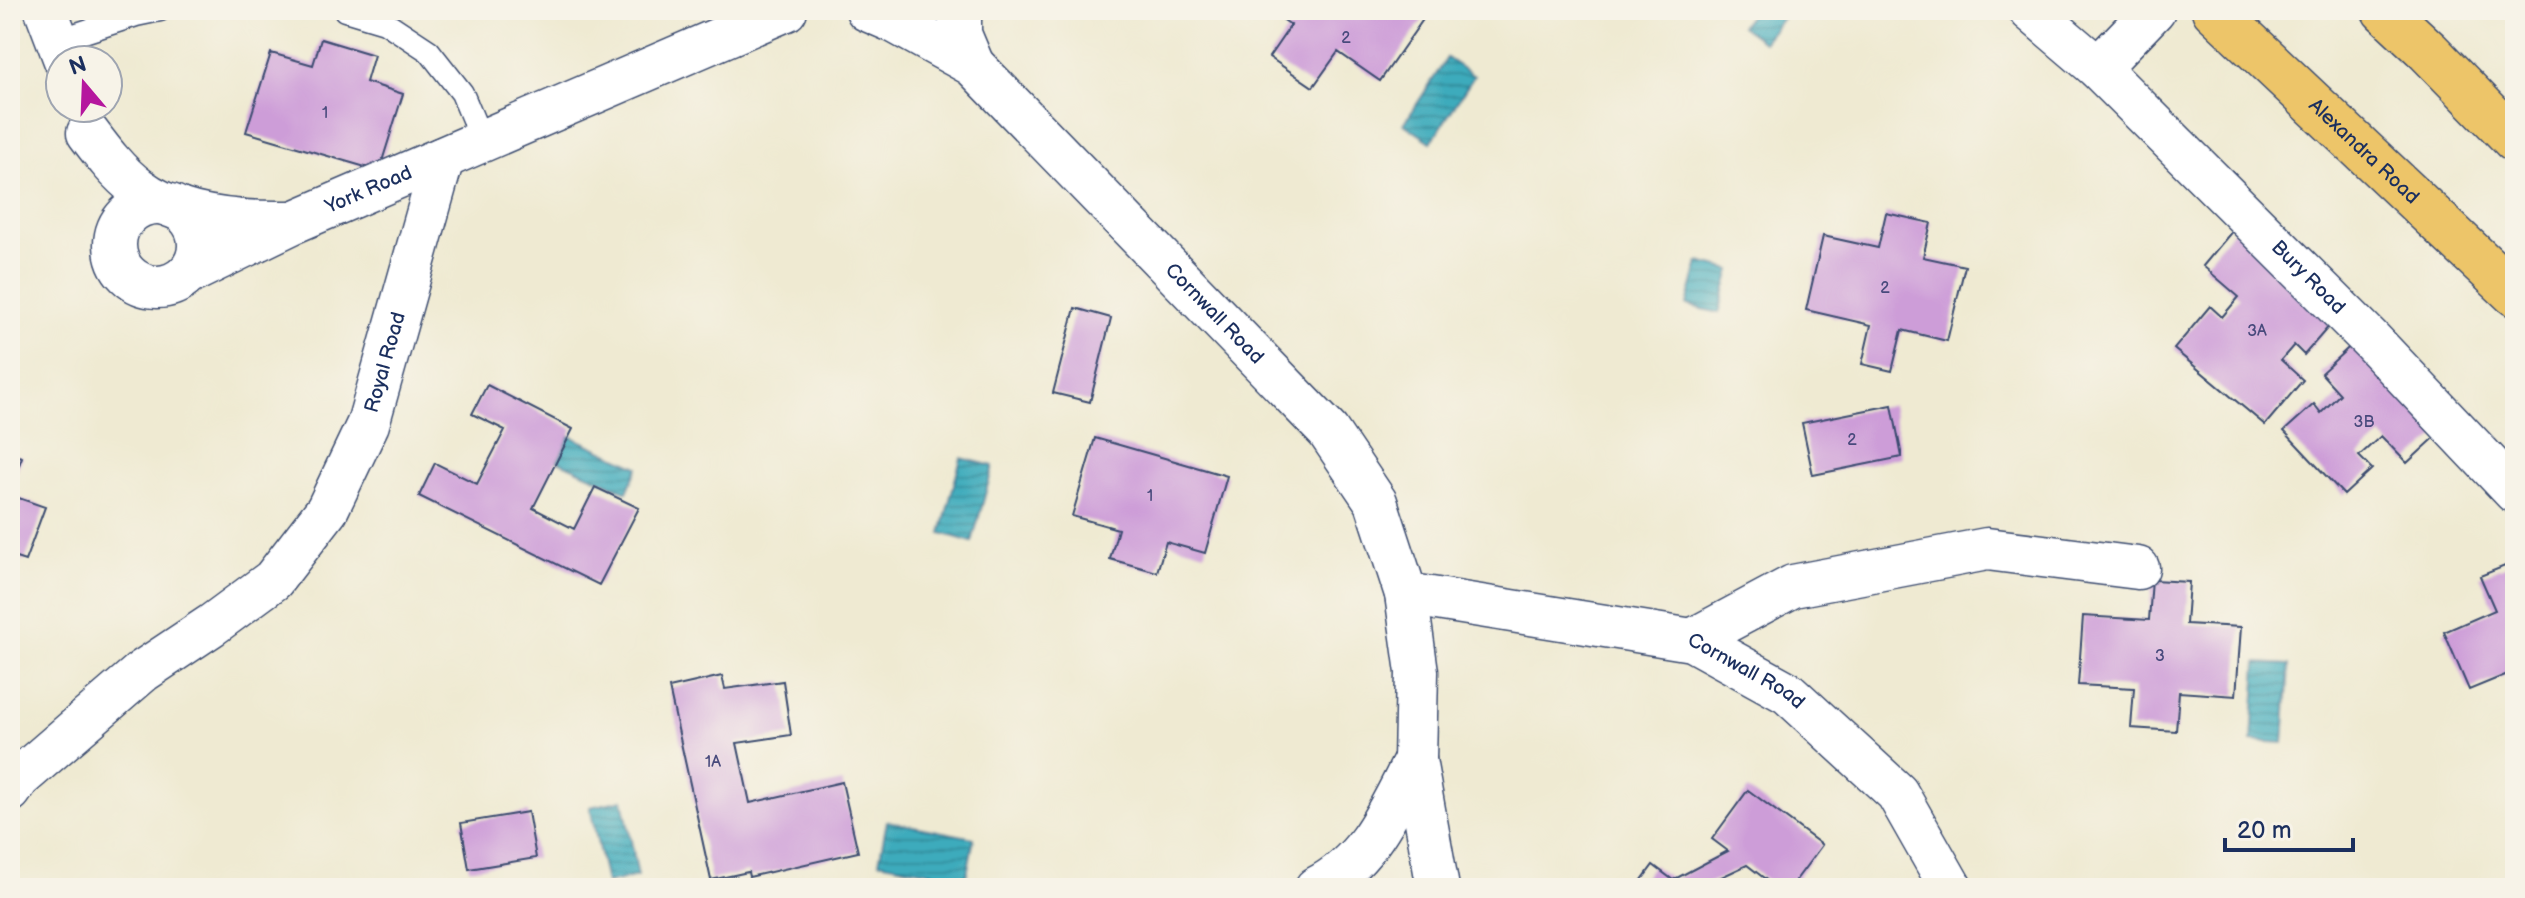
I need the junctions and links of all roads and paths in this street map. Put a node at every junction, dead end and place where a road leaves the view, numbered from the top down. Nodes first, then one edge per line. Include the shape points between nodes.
1 (160, 10) edge
2 (345, 10) edge
3 (786, 10) edge
4 (867, 10) edge
5 (960, 10) edge
6 (2030, 10) edge
7 (2154, 10) edge
8 (2214, 10) edge
9 (2384, 10) edge
10 (57, 37) edge
11 (973, 65) junction
12 (2098, 68) junction
13 (85, 124) edge
14 (87, 124) edge
15 (2515, 140) edge
16 (482, 141) junction
17 (443, 158) junction
18 (166, 204) junction
19 (294, 222) junction
20 (116, 252) junction
21 (189, 273) junction
22 (2515, 294) edge
23 (2515, 492) edge
24 (2138, 568) dead end
25 (1406, 594) junction
26 (1692, 640) junction
27 (1415, 760) junction
28 (10, 791) edge
29 (1316, 888) edge
30 (1438, 888) edge
31 (1951, 888) edge

1 - 10 lane
2 - 16 lane via 385,22 429,51 462,93
3 - 16 street
4 - 11 street, Cornwall Road
5 - 11 street, Cornwall Road via 960,34
6 - 12 street, Bury Road
7 - 12 street
8 - 22 main road, Alexandra Road
9 - 15 main road
11 - 25 street, Cornwall Road via 1328,431 1376,502
12 - 23 street, Bury Road
13 - 20 street, York Road
14 - 18 street, York Road via 113,166
16 - 17 street
17 - 19 street, York Road
17 - 28 street, Royal Road via 368,424 327,510 273,580 143,671
18 - 19 street, York Road via 251,223
18 - 20 street via 130,212 115,238
18 - 21 street, York Road via 196,226 200,241
19 - 21 street, York Road
20 - 21 street, York Road via 120,266 144,286 163,287
24 - 26 street via 1987,549 1793,586
25 - 26 street, Cornwall Road
25 - 27 street, Cornwall Road via 1417,672
26 - 31 street, Cornwall Road via 1788,693 1897,793
27 - 29 street via 1374,838 1335,878
27 - 30 street, Cornwall Road

